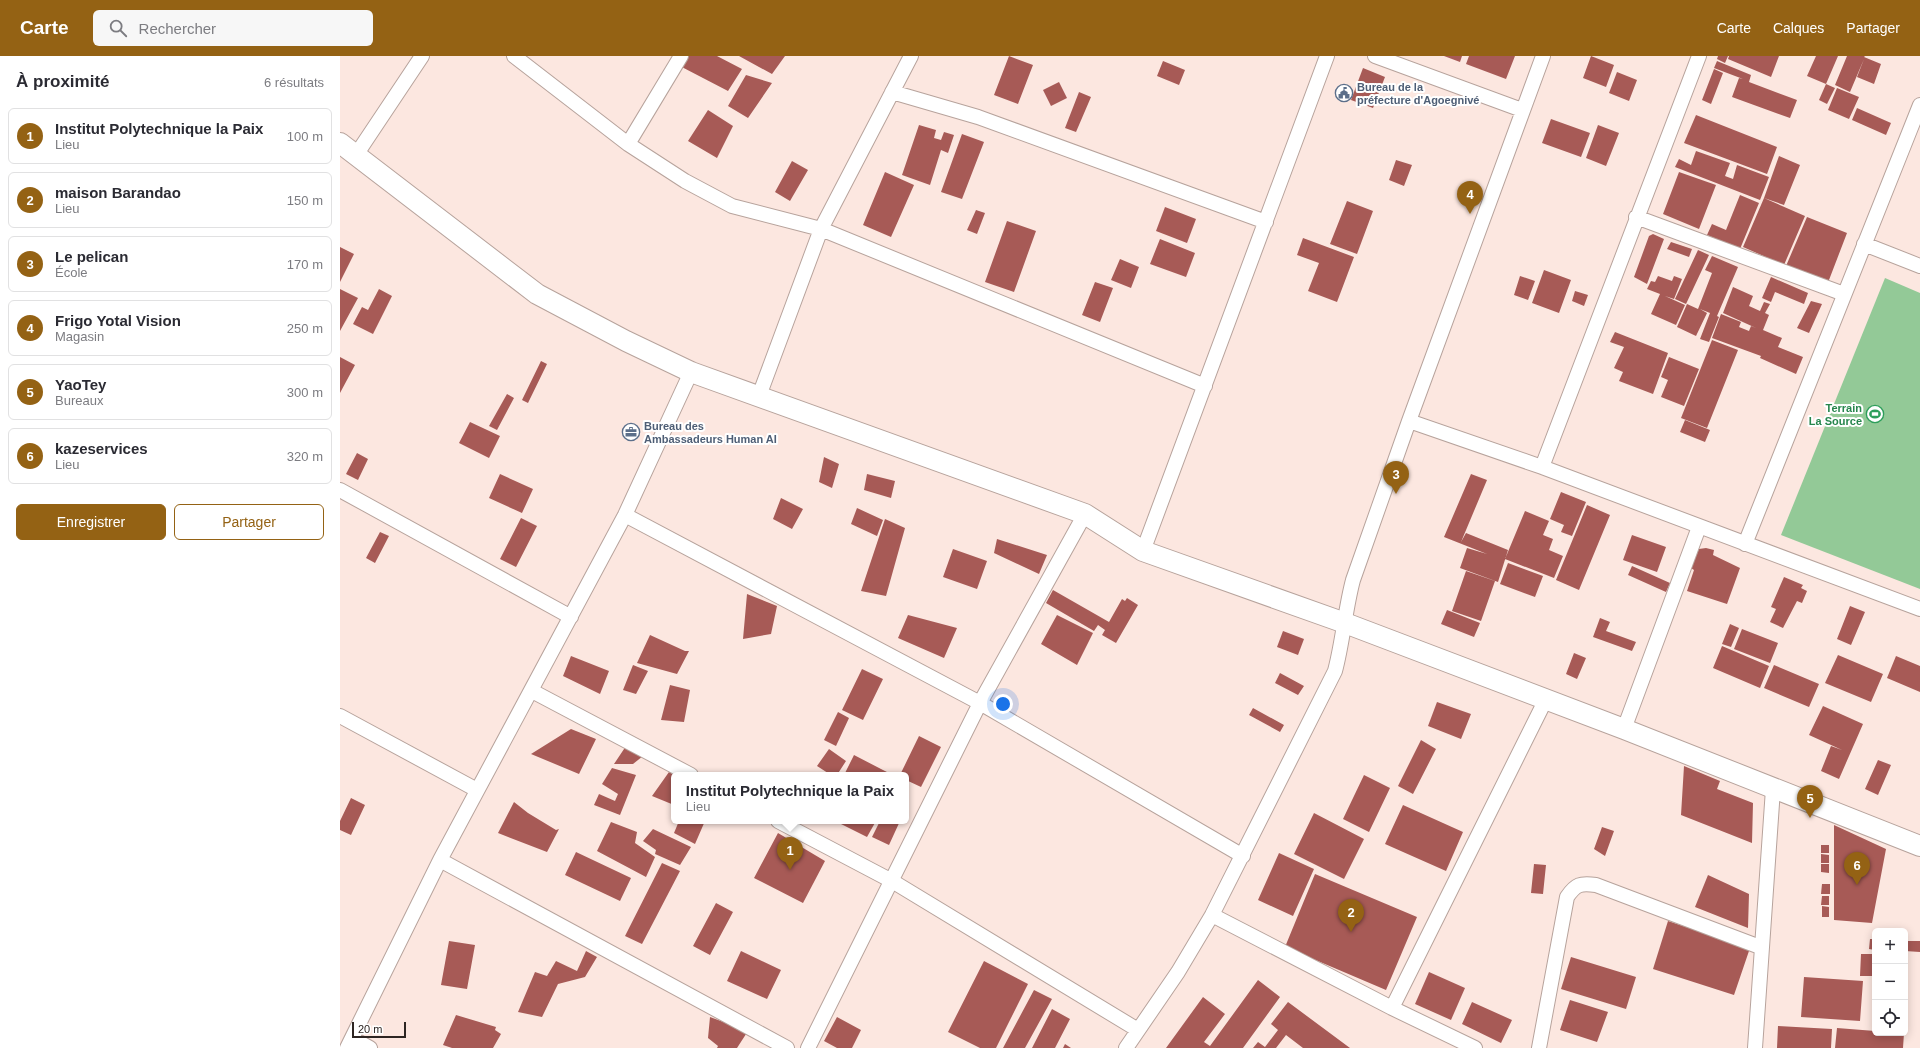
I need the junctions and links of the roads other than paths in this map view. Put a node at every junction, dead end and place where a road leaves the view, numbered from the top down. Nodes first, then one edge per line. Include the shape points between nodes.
1 (422, 56) edge
2 (514, 56) edge
3 (681, 56) edge
4 (911, 56) edge
5 (1327, 56) edge
6 (1375, 56) edge
7 (1543, 56) edge
8 (1699, 56) edge
9 (892, 92) junction
10 (1920, 105) edge
11 (1522, 110) junction
12 (340, 143) edge
13 (628, 144) junction
14 (356, 155) junction
15 (1636, 217) junction
16 (1266, 222) junction
17 (821, 229) junction
18 (1864, 244) junction
19 (1920, 266) edge
20 (1844, 294) junction
21 (691, 372) junction
22 (1205, 386) junction
23 (759, 396) junction
24 (1409, 421) junction
25 (1542, 467) junction
26 (340, 490) edge
27 (1085, 514) junction
28 (625, 515) junction
29 (1698, 527) junction
30 (1745, 544) junction
31 (1144, 551) junction
32 (1920, 609) edge
33 (571, 617) junction
34 (1345, 622) junction
35 (532, 691) junction
36 (1546, 699) junction
37 (980, 704) junction
38 (340, 716) edge
39 (1624, 729) junction
40 (685, 772) edge
41 (1773, 789) junction
42 (477, 790) junction
43 (784, 824) edge
44 (1920, 846) edge
45 (1243, 856) junction
46 (440, 860) junction
47 (892, 881) junction
48 (1212, 915) junction
49 (1760, 947) junction
50 (1392, 1008) junction
51 (1138, 1030) junction
52 (349, 1043) edge
53 (370, 1048) edge
54 (787, 1048) edge
55 (808, 1048) edge
56 (1126, 1048) edge
57 (1475, 1048) edge
58 (1539, 1048) edge
59 (1754, 1048) edge

1 - 14 street
2 - 13 street
3 - 13 street
4 - 9 street
5 - 16 street
6 - 11 street
7 - 11 street
8 - 15 street
9 - 16 street via 978,116
9 - 17 street
10 - 18 street
11 - 24 street
12 - 14 street
13 - 17 street via 685,181 732,206
14 - 21 street via 537,294
15 - 20 street
15 - 25 street
16 - 22 street
17 - 22 street
17 - 23 street
18 - 19 street
18 - 20 street
20 - 30 street
21 - 23 street
21 - 28 street
22 - 31 street
23 - 27 street
24 - 25 street
24 - 34 street via 1353,580
25 - 29 street
26 - 33 street
27 - 31 street
27 - 37 street
28 - 33 street
28 - 37 street
29 - 30 street
29 - 39 street
30 - 32 street
31 - 34 street
33 - 35 street
34 - 36 street
34 - 45 street via 1335,671
35 - 40 street
35 - 42 street
36 - 39 street
36 - 50 street
37 - 45 street
37 - 47 street
38 - 42 street
39 - 41 street
41 - 44 street
41 - 49 street
42 - 46 street
43 - 47 street
45 - 48 street
46 - 52 street
46 - 54 street
47 - 51 street
47 - 55 street
48 - 50 street
48 - 51 street via 1178,972
49 - 58 street via 1596,885 1584,883 1574,886 1567,897
49 - 59 street
50 - 57 street
51 - 56 street
52 - 53 street

